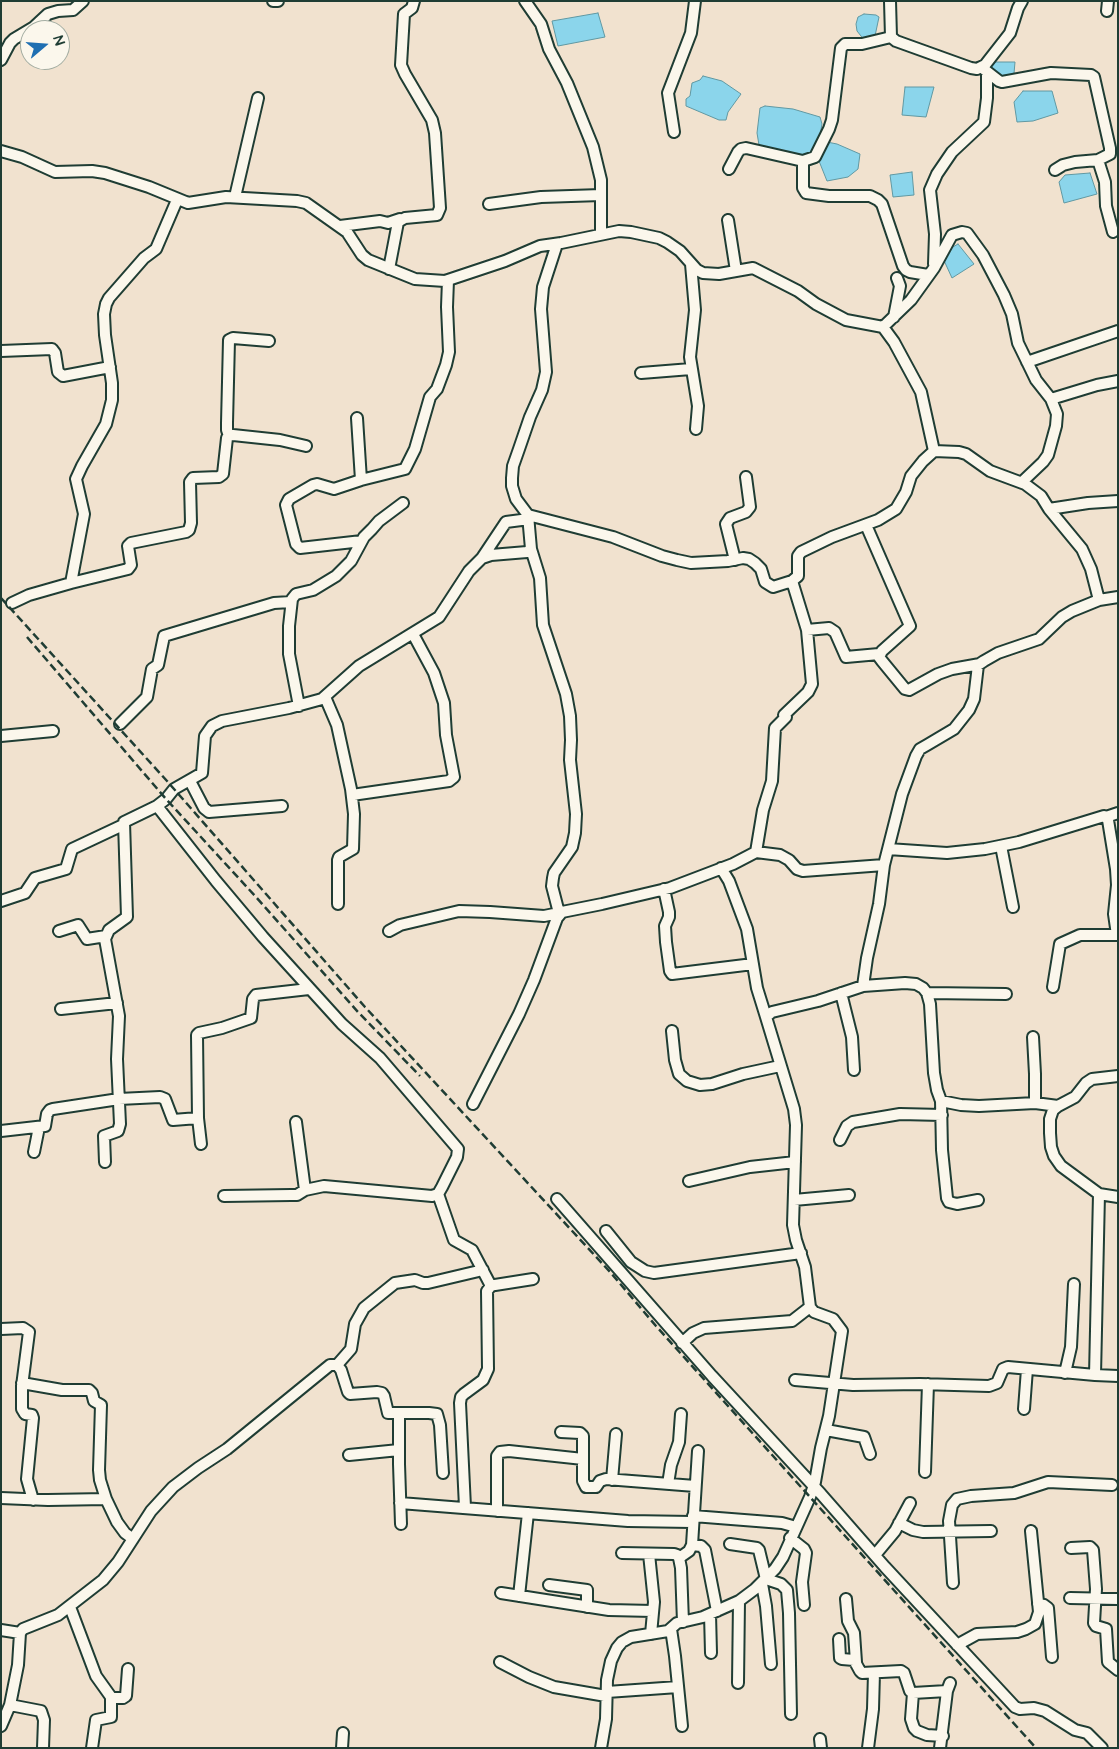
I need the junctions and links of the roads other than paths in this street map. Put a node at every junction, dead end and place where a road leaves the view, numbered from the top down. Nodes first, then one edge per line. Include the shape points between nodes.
1 (83, 1) edge
2 (273, 1) edge
3 (278, 1) edge
4 (414, 1) edge
5 (525, 1) edge
6 (695, 1) edge
7 (890, 1) edge
8 (1022, 1) edge
9 (891, 37) junction
10 (1, 60) edge
11 (984, 70) junction
12 (258, 98) dead end
13 (674, 132) dead end
14 (1, 151) edge
15 (1098, 160) junction
16 (803, 161) junction
17 (729, 169) dead end
18 (1055, 170) dead end
19 (601, 194) junction
20 (235, 197) junction
21 (177, 200) junction
22 (489, 204) dead end
23 (400, 219) junction
24 (728, 220) dead end
25 (340, 226) junction
26 (1113, 232) dead end
27 (601, 234) junction
28 (556, 244) junction
29 (691, 264) junction
30 (389, 269) junction
31 (931, 271) junction
32 (736, 272) junction
33 (896, 278) dead end
34 (448, 280) junction
35 (894, 317) junction
36 (883, 327) junction
37 (1118, 331) edge
38 (269, 341) dead end
39 (1, 351) edge
40 (1027, 362) junction
41 (110, 367) junction
42 (692, 369) junction
43 (642, 373) dead end
44 (1118, 382) edge
45 (1051, 398) junction
46 (357, 418) dead end
47 (696, 429) dead end
48 (229, 436) junction
49 (306, 446) dead end
50 (934, 451) junction
51 (746, 477) dead end
52 (361, 480) junction
53 (1026, 485) junction
54 (1118, 501) edge
55 (403, 503) dead end
56 (1049, 509) junction
57 (529, 517) junction
58 (866, 525) junction
59 (362, 541) junction
60 (531, 549) junction
61 (482, 558) junction
62 (735, 560) junction
63 (792, 581) junction
64 (71, 583) junction
65 (1118, 597) edge
66 (1099, 600) junction
67 (291, 602) junction
68 (12, 603) dead end
69 (807, 630) junction
70 (416, 639) junction
71 (880, 657) junction
72 (980, 664) junction
73 (329, 705) junction
74 (300, 706) junction
75 (120, 724) dead end
76 (53, 732) dead end
77 (1, 736) edge
78 (190, 781) junction
79 (352, 795) junction
80 (157, 806) junction
81 (282, 806) dead end
82 (1118, 813) edge
83 (1106, 817) junction
84 (123, 825) junction
85 (1002, 846) junction
86 (888, 849) junction
87 (756, 852) junction
88 (884, 865) junction
89 (721, 868) junction
90 (664, 889) junction
91 (1, 901) edge
92 (338, 904) dead end
93 (1013, 907) dead end
94 (559, 913) junction
95 (59, 931) dead end
96 (389, 931) dead end
97 (1117, 935) edge
98 (106, 936) junction
99 (753, 964) junction
100 (863, 986) junction
101 (1053, 987) dead end
102 (309, 989) junction
103 (927, 993) junction
104 (841, 994) junction
105 (1006, 994) dead end
106 (117, 1003) junction
107 (61, 1009) dead end
108 (766, 1017) junction
109 (672, 1030) dead end
110 (1033, 1037) dead end
111 (780, 1066) junction
112 (854, 1070) dead end
113 (1118, 1076) edge
114 (119, 1099) junction
115 (942, 1101) junction
116 (1035, 1103) junction
117 (473, 1104) dead end
118 (1058, 1106) junction
119 (942, 1115) junction
120 (198, 1118) junction
121 (296, 1122) dead end
122 (39, 1128) junction
123 (1, 1131) edge
124 (840, 1140) dead end
125 (201, 1144) dead end
126 (34, 1152) dead end
127 (105, 1162) dead end
128 (795, 1162) junction
129 (689, 1180) dead end
130 (305, 1190) junction
131 (438, 1194) junction
132 (1098, 1194) junction
133 (849, 1195) dead end
134 (224, 1196) dead end
135 (1118, 1197) edge
136 (557, 1199) dead end
137 (794, 1200) junction
138 (978, 1200) dead end
139 (606, 1231) dead end
140 (801, 1253) junction
141 (483, 1270) junction
142 (533, 1279) dead end
143 (1074, 1284) dead end
144 (491, 1286) junction
145 (810, 1307) junction
146 (1, 1329) edge
147 (682, 1343) junction
148 (337, 1365) junction
149 (1027, 1369) junction
150 (1065, 1373) junction
151 (1095, 1375) junction
152 (1118, 1376) edge
153 (795, 1380) dead end
154 (22, 1383) junction
155 (833, 1384) junction
156 (928, 1384) junction
157 (1024, 1409) dead end
158 (399, 1414) junction
159 (681, 1414) dead end
160 (826, 1430) junction
161 (561, 1432) dead end
162 (616, 1434) dead end
163 (399, 1450) junction
164 (698, 1451) dead end
165 (870, 1454) dead end
166 (349, 1455) dead end
167 (583, 1459) junction
168 (924, 1472) dead end
169 (443, 1473) dead end
170 (612, 1480) junction
171 (668, 1484) junction
172 (1112, 1485) dead end
173 (695, 1486) junction
174 (814, 1486) junction
175 (1, 1498) edge
176 (33, 1500) junction
177 (106, 1500) junction
178 (400, 1503) junction
179 (910, 1503) dead end
180 (464, 1507) junction
181 (497, 1511) junction
182 (528, 1513) junction
183 (692, 1519) junction
184 (899, 1523) junction
185 (401, 1524) dead end
186 (796, 1527) junction
187 (991, 1531) dead end
188 (1030, 1531) dead end
189 (950, 1532) junction
190 (790, 1538) junction
191 (133, 1539) junction
192 (730, 1544) dead end
193 (692, 1545) junction
194 (1071, 1548) dead end
195 (622, 1553) dead end
196 (649, 1554) junction
197 (875, 1555) junction
198 (679, 1558) junction
199 (764, 1581) junction
200 (953, 1582) dead end
201 (549, 1584) dead end
202 (501, 1594) dead end
203 (519, 1596) junction
204 (1070, 1598) dead end
205 (846, 1599) dead end
206 (1096, 1599) junction
207 (1118, 1599) edge
208 (739, 1601) junction
209 (1038, 1604) junction
210 (804, 1605) dead end
211 (70, 1607) junction
212 (587, 1607) junction
213 (653, 1611) junction
214 (713, 1612) junction
215 (683, 1622) junction
216 (1118, 1628) edge
217 (671, 1629) junction
218 (1106, 1629) junction
219 (1, 1630) edge
220 (20, 1633) junction
221 (651, 1634) junction
222 (839, 1639) dead end
223 (957, 1645) junction
224 (711, 1653) dead end
225 (1052, 1656) dead end
226 (500, 1662) dead end
227 (856, 1662) junction
228 (772, 1664) dead end
229 (128, 1670) dead end
230 (1118, 1670) edge
231 (874, 1673) junction
232 (738, 1683) dead end
233 (678, 1687) junction
234 (606, 1694) junction
235 (913, 1694) junction
236 (111, 1698) junction
237 (10, 1705) junction
238 (790, 1714) dead end
239 (1, 1726) edge
240 (682, 1726) dead end
241 (343, 1733) dead end
242 (943, 1736) junction
243 (43, 1748) edge
244 (92, 1748) edge
245 (342, 1748) edge
246 (601, 1748) edge
247 (868, 1748) edge
248 (940, 1748) edge
249 (1102, 1748) edge

1 - 10 street via 73,10 48,14 20,34 10,43
2 - 3 street
4 - 23 street via 412,8 404,14 401,64 432,120 440,208 437,215
5 - 19 street via 541,24 586,130 599,167
6 - 13 street via 691,33 668,93
7 - 9 street
8 - 11 street via 1010,33
9 - 11 street
9 - 16 street via 862,44 849,43 842,48 830,129 815,157
11 - 15 street via 1002,82 1051,73 1093,76 1110,148 1110,154
11 - 31 street via 987,98 984,122 952,152 930,190 935,234
12 - 20 street
14 - 21 street via 55,172 105,173
15 - 18 street via 1075,162
15 - 26 street
16 - 17 street via 746,148 738,152
16 - 31 street via 806,194 870,196 878,200 902,266 910,272
19 - 22 street
19 - 27 street
20 - 21 street via 188,203
20 - 25 street via 306,203
21 - 41 street via 156,249 144,258 106,304 105,335
23 - 25 street via 388,223
23 - 30 street
24 - 32 street
25 - 30 street via 362,255
27 - 28 street
27 - 29 street via 619,231 659,238 680,251
28 - 34 street via 540,246
28 - 57 street via 543,287 541,309 546,372 512,478 516,499
29 - 32 street via 702,273
29 - 42 street via 695,310 690,357
30 - 34 street via 415,279
31 - 35 street via 911,300
31 - 40 street via 952,235 967,233 983,255 1009,304 1015,335
32 - 36 street via 753,268 846,320
33 - 35 street via 900,286
34 - 52 street via 449,352 405,470
35 - 36 street
36 - 50 street via 921,392
37 - 40 street
38 - 48 street via 229,340
39 - 41 street via 52,349 56,353 58,372 63,376
40 - 45 street
41 - 64 street via 110,411 76,478 84,514
42 - 43 street
42 - 47 street via 698,406
44 - 45 street
45 - 53 street via 1057,414 1048,455
46 - 52 street
48 - 49 street via 280,440
48 - 64 street via 222,476 193,478 190,482 189,530 131,543 128,546 131,565 128,569
50 - 53 street via 966,454 990,470
50 - 58 street via 911,476 896,509
51 - 62 street via 750,507 730,518 726,524
52 - 59 street via 334,489 313,485 289,499 286,505 296,544 300,548
53 - 56 street via 1041,496
54 - 56 street
55 - 59 street
56 - 66 street via 1082,550
57 - 60 street
57 - 61 street via 506,522
57 - 62 street via 606,534 662,556 691,563
58 - 63 street via 801,552 798,576
58 - 71 street via 910,626
59 - 67 street via 351,561 336,576 313,590 296,594
60 - 61 street
60 - 94 street via 540,578 542,625 570,716 575,833 572,847 554,872 552,886
61 - 70 street via 469,571 439,617
62 - 63 street via 743,558 755,563 761,569 765,582 773,587
63 - 69 street
64 - 68 street
65 - 66 street
66 - 72 street via 1062,617 1040,639 998,653
67 - 74 street via 289,654
67 - 75 street via 274,603 164,636 158,665 152,669 147,697
69 - 71 street via 829,628 835,632 846,657
69 - 87 street via 812,684 775,728 772,781
70 - 73 street via 359,666
70 - 79 street via 434,673 444,703 454,777 449,781
71 - 72 street via 909,690 938,674
72 - 86 street via 969,710 954,730 927,744 916,756
73 - 74 street
73 - 79 street
74 - 78 street via 233,718 212,726 205,736 202,773
76 - 77 street
78 - 80 street
78 - 81 street via 209,812
79 - 92 street via 354,844 353,849 338,860
80 - 84 street via 129,818
80 - 102 street via 216,881
82 - 83 street
83 - 85 street via 1100,816
83 - 97 street via 1116,869 1114,914
84 - 91 street via 72,849 66,869 35,878 25,893
84 - 98 street via 127,917
85 - 86 street via 946,853
85 - 93 street
86 - 88 street
87 - 88 street via 780,855 803,871
87 - 89 street
88 - 100 street
89 - 90 street
89 - 99 street via 747,929
90 - 94 street
90 - 99 street via 669,912 665,926 666,942 672,974
94 - 96 street via 544,916 459,911 400,925
94 - 117 street via 534,980
95 - 98 street via 78,924 86,938
97 - 101 street via 1080,936 1060,944
98 - 106 street
99 - 108 street
100 - 103 street via 905,982 916,984
100 - 104 street
102 - 120 street via 256,995 252,999 251,1018 197,1035
102 - 131 street via 380,1058 457,1146 459,1152
103 - 105 street
103 - 115 street via 934,1073
104 - 108 street via 772,1012
104 - 112 street via 852,1037
106 - 107 street
106 - 114 street
108 - 111 street
109 - 111 street via 677,1070 693,1083 712,1084
110 - 116 street
111 - 128 street via 794,1109
113 - 118 street via 1092,1079 1075,1097
114 - 120 street via 163,1098 173,1120
114 - 122 street via 50,1110 45,1126
114 - 127 street via 119,1130 104,1136
115 - 116 street via 979,1106
115 - 119 street
116 - 118 street
118 - 132 street via 1050,1119 1050,1147 1054,1156 1061,1166
119 - 124 street via 900,1114 853,1122 847,1126
119 - 138 street via 947,1198 957,1204
120 - 125 street
121 - 130 street
122 - 123 street
122 - 126 street
128 - 129 street via 750,1167
128 - 137 street
130 - 131 street via 324,1186
130 - 134 street via 290,1195
131 - 141 street via 452,1238 472,1250
132 - 135 street
132 - 151 street
133 - 137 street
136 - 147 street
137 - 140 street via 793,1225
139 - 140 street via 631,1262 654,1273
140 - 145 street
141 - 144 street
141 - 148 street via 428,1283 415,1280 395,1283 364,1308 355,1324 351,1349
142 - 144 street
143 - 150 street via 1071,1347
144 - 180 street via 486,1291 488,1369 483,1380 461,1397 460,1403
145 - 147 street via 792,1320 704,1328
145 - 155 street via 814,1312 833,1319 842,1331
146 - 154 street via 23,1328 29,1332
147 - 174 street
148 - 158 street via 350,1394 382,1393 388,1413
148 - 191 street via 325,1368 227,1449 173,1487
149 - 150 street
149 - 156 street via 1003,1369 997,1383 989,1386
149 - 157 street
150 - 151 street
151 - 152 street
153 - 155 street
154 - 176 street via 23,1412 33,1418 27,1478
154 - 177 street via 91,1391 94,1401 102,1407 98,1470
155 - 156 street
155 - 160 street
156 - 168 street
158 - 163 street
158 - 169 street via 437,1414
159 - 171 street via 679,1442
160 - 165 street via 864,1437
160 - 174 street
161 - 167 street via 582,1434
162 - 170 street
163 - 166 street
163 - 178 street
164 - 173 street
167 - 170 street via 583,1484 586,1487 596,1487 598,1482
167 - 181 street via 500,1452 497,1456
170 - 171 street
171 - 173 street
172 - 189 street via 1048,1482 1014,1493 957,1499 952,1505
173 - 183 street
174 - 186 street
174 - 197 street
175 - 176 street
176 - 177 street
177 - 191 street via 121,1528
178 - 180 street
178 - 185 street
179 - 184 street
180 - 181 street
181 - 182 street
182 - 183 street via 628,1521
182 - 203 street
183 - 186 street via 782,1523
183 - 193 street
184 - 189 street via 923,1532
184 - 197 street
186 - 190 street
187 - 189 street
188 - 209 street
189 - 200 street
190 - 199 street via 783,1557
190 - 210 street via 806,1553 802,1582
191 - 211 street via 103,1580
192 - 199 street via 759,1550
193 - 198 street via 689,1552
193 - 214 street via 705,1550
194 - 206 street via 1092,1548
195 - 196 street
196 - 198 street via 674,1554
196 - 213 street
197 - 223 street
198 - 215 street
199 - 208 street
199 - 228 street
199 - 238 street via 784,1586 787,1593 790,1613
201 - 212 street via 587,1590
202 - 203 street
203 - 212 street
204 - 206 street
205 - 227 street via 848,1622 854,1633
206 - 207 street
206 - 218 street via 1095,1625
208 - 214 street
208 - 232 street
209 - 223 street via 1038,1620 1031,1627 1017,1632 977,1634
209 - 225 street via 1046,1606 1048,1611
211 - 220 street
211 - 236 street via 96,1676
212 - 213 street
213 - 221 street
214 - 215 street
214 - 224 street
215 - 217 street
216 - 218 street
217 - 221 street
217 - 233 street
218 - 230 street via 1108,1662
219 - 220 street
220 - 237 street
221 - 234 street via 630,1638 617,1648 611,1662
222 - 227 street via 840,1658
223 - 249 street via 1016,1707 1045,1711 1075,1730 1087,1733
226 - 234 street via 554,1686
227 - 231 street via 860,1671
229 - 236 street via 126,1696
231 - 235 street via 901,1671
231 - 247 street
233 - 234 street
233 - 240 street
234 - 246 street
235 - 242 street via 914,1728 927,1735
235 - 242 street via 949,1687
236 - 244 street via 111,1717 96,1720
237 - 239 street
237 - 243 street via 41,1711 44,1720
241 - 245 street
242 - 248 street

